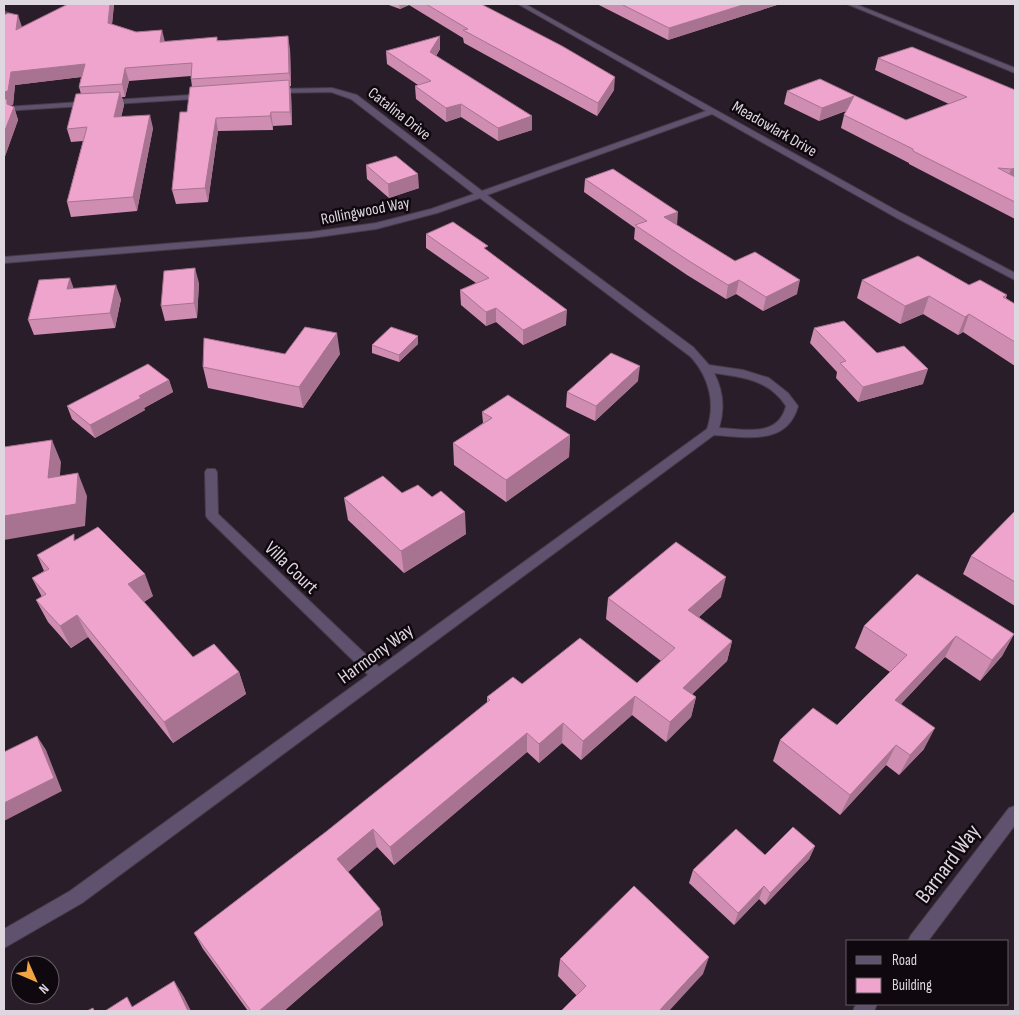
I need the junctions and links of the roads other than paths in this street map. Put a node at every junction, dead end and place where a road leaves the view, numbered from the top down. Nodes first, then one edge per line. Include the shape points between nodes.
1 (521, 4) edge
2 (850, 4) edge
3 (4, 13) edge
4 (4, 26) edge
5 (1015, 71) edge
6 (263, 92) edge
7 (215, 95) edge
8 (4, 109) edge
9 (714, 111) junction
10 (482, 194) junction
11 (4, 260) edge
12 (1015, 277) edge
13 (705, 368) junction
14 (712, 431) junction
15 (211, 472) dead end
16 (378, 675) junction
17 (1015, 812) edge
18 (4, 939) edge
19 (918, 940) edge

1 - 9 street, Meadowlark Drive
2 - 5 street
3 - 4 street via 14,17
6 - 10 street, Catalina Drive via 318,89 354,97
7 - 8 street
9 - 10 street, Rollingwood Way
9 - 12 street, Meadowlark Drive
10 - 11 street, Rollingwood Way via 405,219 344,231
10 - 13 street, Catalina Drive via 689,349
13 - 14 street via 717,396 718,412
13 - 14 street via 768,381 780,389 792,406 792,416 770,432
14 - 16 street, Harmony Way
15 - 16 street, Villa Court via 212,516
16 - 18 street, Harmony Way via 76,897
17 - 19 street, Barnard Way

